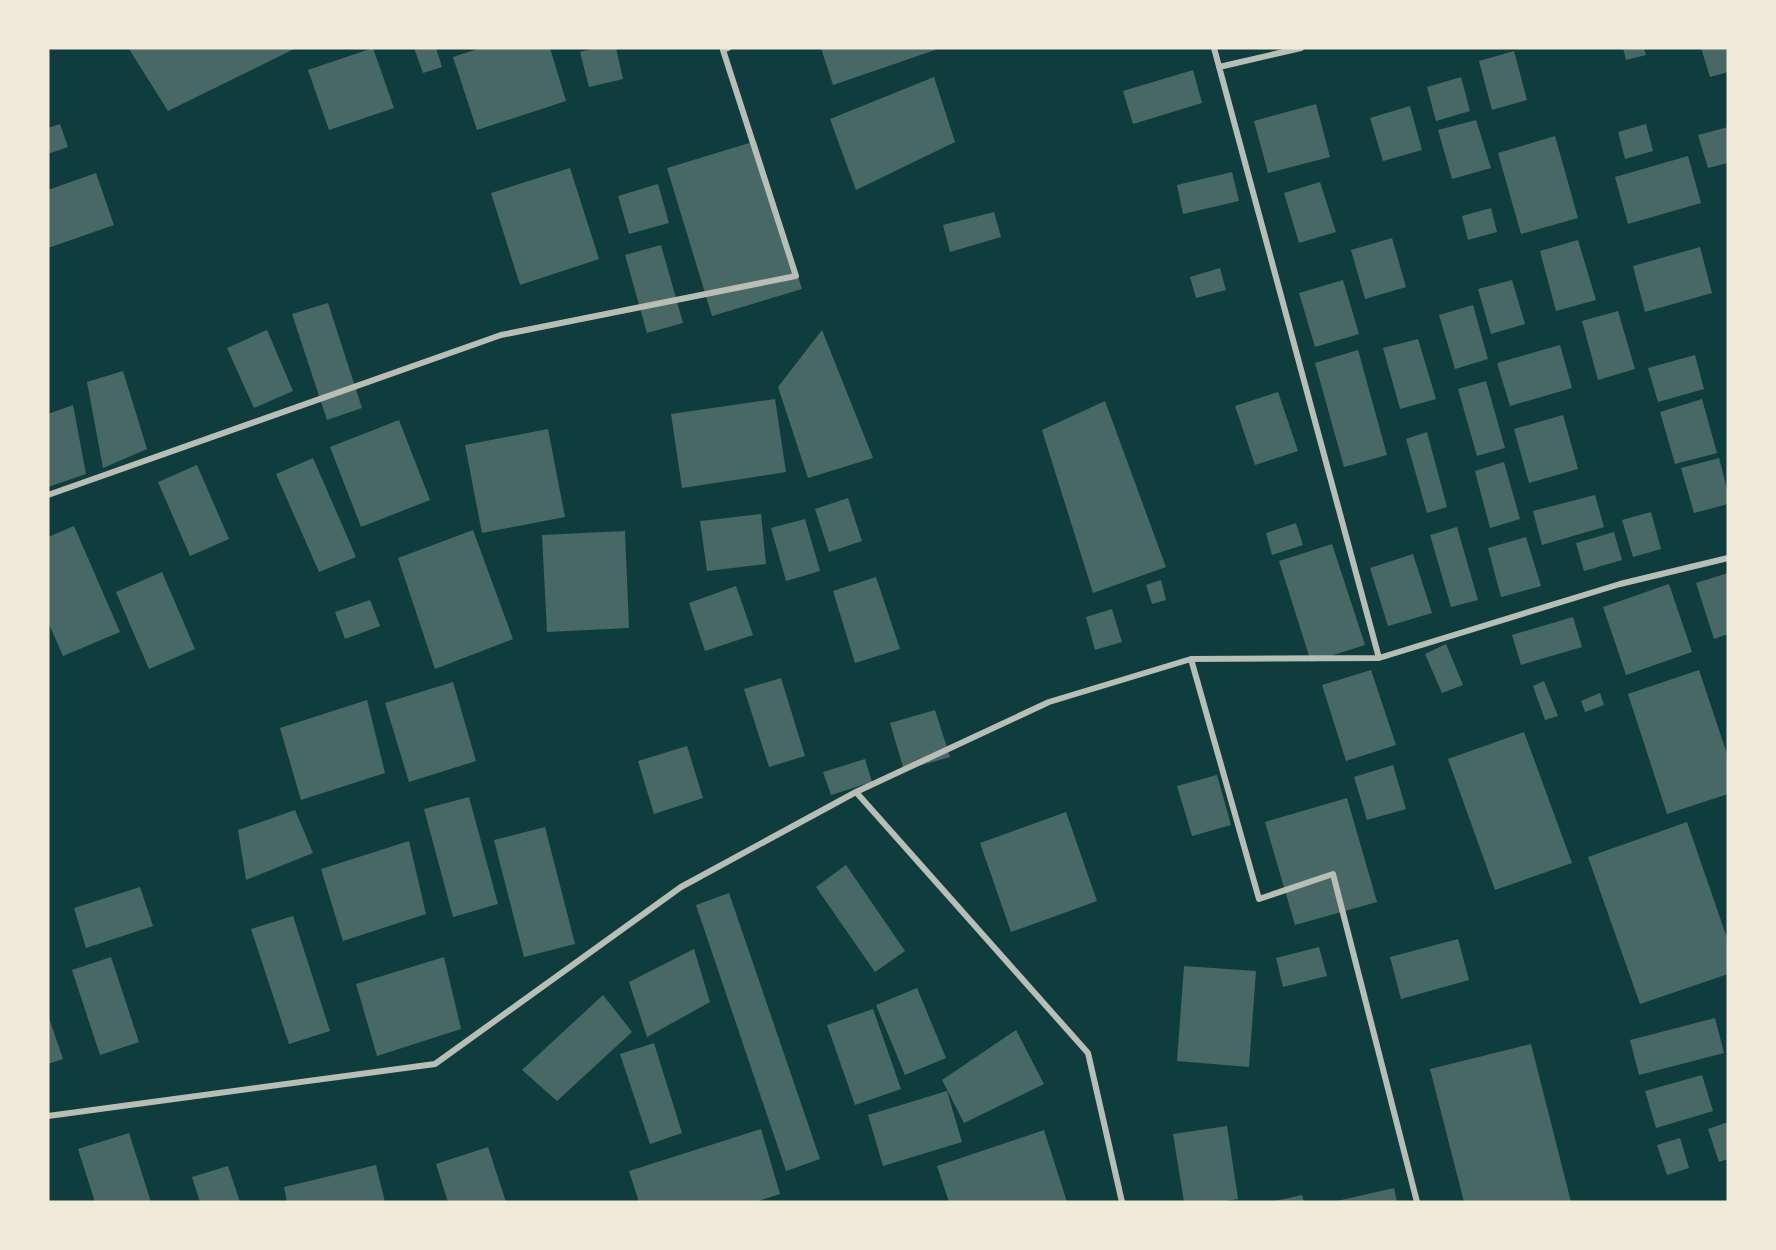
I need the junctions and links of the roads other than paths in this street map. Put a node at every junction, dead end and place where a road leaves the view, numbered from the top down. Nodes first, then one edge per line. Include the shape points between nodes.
1 (728, 48) edge
2 (1214, 48) edge
3 (1301, 48) edge
4 (1219, 67) junction
5 (48, 495) edge
6 (1728, 558) edge
7 (1191, 658) junction
8 (1379, 658) junction
9 (856, 792) junction
10 (48, 1116) edge
11 (1122, 1202) edge
12 (1416, 1202) edge

1 - 5 street via 723,50 796,276 501,335
2 - 4 street
3 - 4 street
4 - 8 street
6 - 8 street via 1620,584
7 - 8 street
7 - 9 street via 1049,702
7 - 12 street via 1258,899 1333,874
9 - 10 street via 681,887 435,1064
9 - 11 street via 1088,1053

